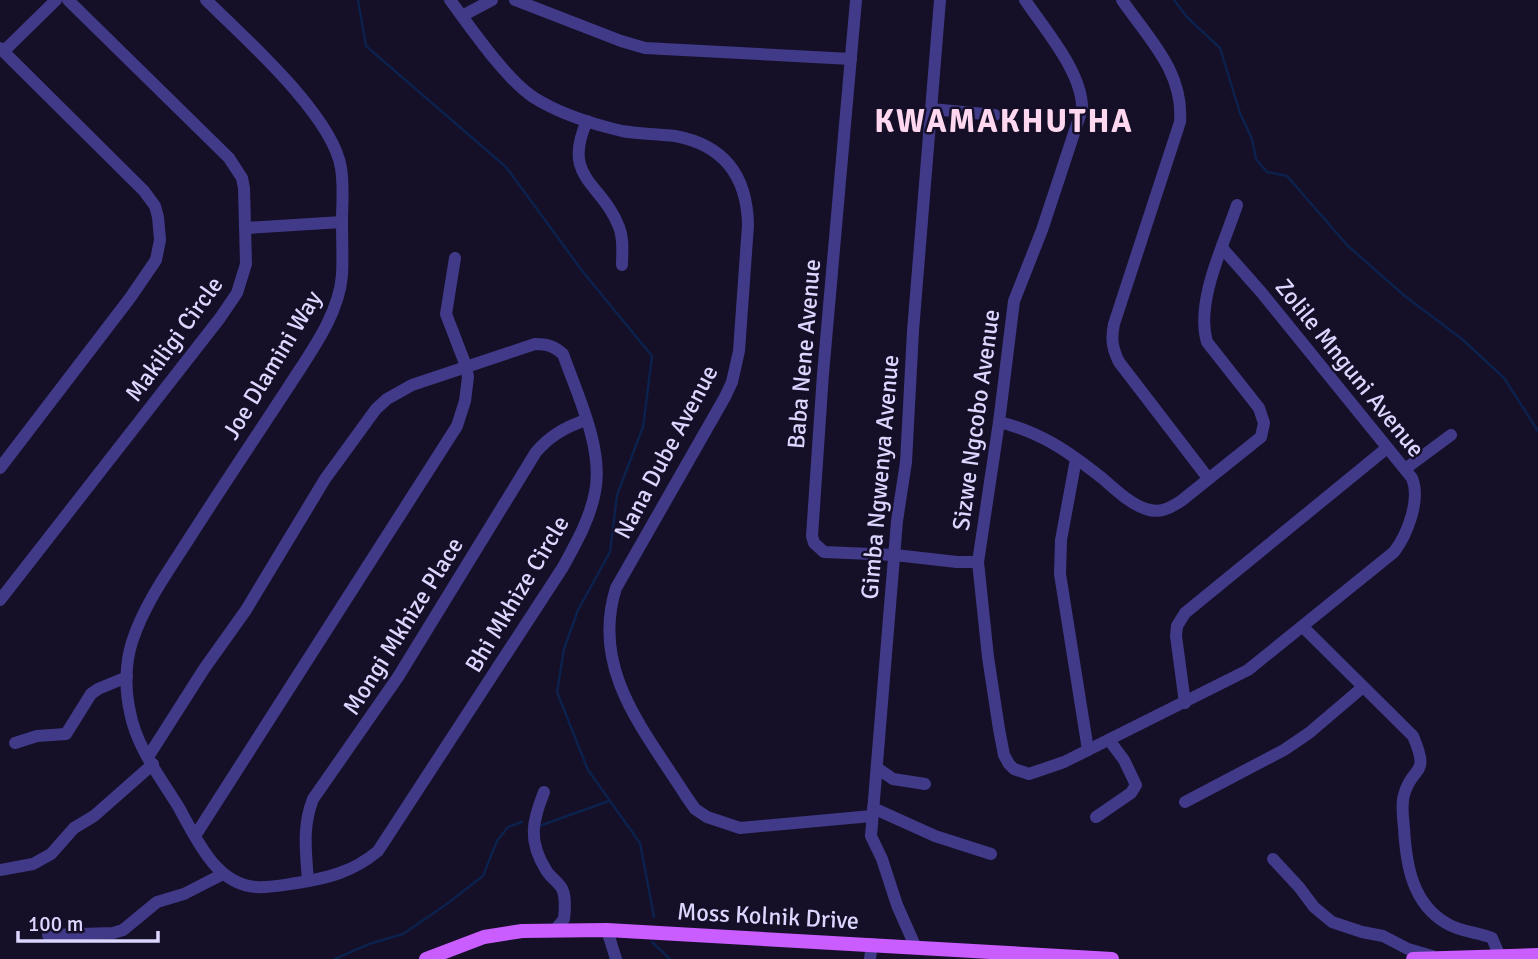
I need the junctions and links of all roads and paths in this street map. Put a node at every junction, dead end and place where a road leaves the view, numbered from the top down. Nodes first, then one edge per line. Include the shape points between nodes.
1 (56, 0) edge
2 (68, 0) edge
3 (206, 0) edge
4 (450, 0) edge
5 (492, 0) edge
6 (515, 0) edge
7 (856, 0) edge
8 (940, 0) edge
9 (1025, 0) edge
10 (1122, 0) edge
11 (462, 16) junction
12 (2, 49) edge
13 (851, 59) junction
14 (931, 109) junction
15 (995, 115) dead end
16 (587, 121) junction
17 (1237, 205) dead end
18 (342, 222) junction
19 (246, 229) junction
20 (1223, 249) junction
21 (456, 258) dead end
22 (622, 265) dead end
23 (466, 366) junction
24 (586, 420) junction
25 (999, 422) junction
26 (1451, 435) dead end
27 (1387, 448) junction
28 (1076, 459) junction
29 (0, 468) edge
30 (1405, 469) junction
31 (1208, 478) junction
32 (895, 555) junction
33 (978, 562) junction
34 (1, 596) edge
35 (1303, 627) junction
36 (127, 677) junction
37 (1363, 687) junction
38 (1185, 703) junction
39 (1109, 740) junction
40 (15, 743) dead end
41 (1088, 750) junction
42 (151, 760) junction
43 (877, 768) junction
44 (1029, 774) joint
45 (925, 784) dead end
46 (544, 792) dead end
47 (1185, 802) dead end
48 (873, 812) junction
49 (1096, 817) dead end
50 (195, 836) junction
51 (991, 854) dead end
52 (1273, 859) dead end
53 (0, 870) edge
54 (223, 874) junction
55 (309, 881) junction
56 (555, 930) junction
57 (607, 930) junction
58 (48, 935) dead end
59 (916, 948) junction
60 (871, 951) edge
61 (1538, 955) edge
62 (1072, 958) edge
63 (1443, 958) edge
64 (1501, 958) edge
65 (426, 959) edge
66 (615, 959) edge
67 (1112, 959) edge
68 (1413, 959) edge

1 - 12 street
2 - 19 street, Makiligi Circle via 229,158 242,178
3 - 18 street, Joe Dlamini Way via 294,88 326,130 341,167
4 - 11 street, Nana Dube Avenue
5 - 11 street
6 - 13 street via 645,48
7 - 13 street, Baba Nene Avenue
8 - 14 street, Gimba Ngwenya Avenue
9 - 25 street, Sizwe Ngcobo Avenue via 1072,72 1082,109 1014,301
10 - 31 street via 1172,71 1181,105 1180,122 1111,337 1119,362
11 - 16 street, Nana Dube Avenue via 517,85 534,98
12 - 29 street via 144,191 155,206 160,240 156,260 130,298
13 - 32 street, Baba Nene Avenue via 812,537 824,552
14 - 15 street
14 - 32 street, Gimba Ngwenya Avenue
16 - 22 street via 578,147 580,166 620,228
16 - 48 street, Nana Dube Avenue via 709,146 733,168 748,209 736,367 725,397 616,588 608,632 616,680 686,796 706,817 740,828
17 - 20 street
18 - 19 street
18 - 36 street, Joe Dlamini Way via 342,279 330,317 149,600 131,645
19 - 34 street, Makiligi Circle via 246,264 237,293
20 - 27 street, Zolile Mnguni Avenue
20 - 31 street via 1204,306 1203,329 1207,342 1259,408 1264,423 1261,437
21 - 23 street via 446,314
23 - 24 street, Bhi Mkhize Circle via 535,344 555,348 563,354
23 - 42 street, Bhi Mkhize Circle via 412,385 376,409 325,479
23 - 50 street via 467,389 457,426
24 - 55 street, Mongi Mkhize Place via 547,439 536,452 405,666 313,799 305,830
24 - 55 street, Bhi Mkhize Circle via 597,469 596,491 563,567 387,840 363,864
25 - 28 street via 1036,433
25 - 33 street, Sizwe Ngcobo Avenue
26 - 30 street
27 - 30 street, Zolile Mnguni Avenue
27 - 38 street via 1185,613 1176,636
28 - 31 street via 1138,506 1156,511 1169,509
28 - 41 street via 1060,565
30 - 35 street, Zolile Mnguni Avenue via 1415,490 1401,543
32 - 33 street, Baba Nene Avenue
32 - 43 street, Gimba Ngwenya Avenue
33 - 44 street, Sizwe Ngcobo Avenue via 1004,755 1014,769
35 - 37 street
35 - 38 street, Zolile Mnguni Avenue via 1248,670
36 - 40 street via 91,694 66,734
36 - 42 street via 130,715
37 - 47 street via 1284,750
37 - 64 street via 1406,727 1422,760 1403,805 1406,858 1417,893 1444,922 1492,939
38 - 39 street, Zolile Mnguni Avenue
39 - 41 street, Zolile Mnguni Avenue
39 - 49 street via 1136,785
41 - 44 street, Zolile Mnguni Avenue
42 - 50 street
42 - 53 street, Bhi Mkhize Circle via 51,854 33,864
43 - 45 street via 893,779
43 - 48 street, Gimba Ngwenya Avenue
46 - 56 street via 532,831 547,872 563,891 564,919
48 - 51 street
48 - 59 street, Gimba Ngwenya Avenue via 872,842
50 - 54 street
52 - 63 street via 1332,922
54 - 55 street, Bhi Mkhize Circle via 241,886 267,888
54 - 58 street via 157,902 123,930
56 - 57 main road, Moss Kolnik Drive
56 - 65 main road, Moss Kolnik Drive via 484,937
57 - 60 main road, Moss Kolnik Drive
57 - 66 street
59 - 60 main road, Moss Kolnik Drive
59 - 62 main road, Moss Kolnik Drive
61 - 64 main road
62 - 67 main road, Moss Kolnik Drive
63 - 64 main road
63 - 68 main road

